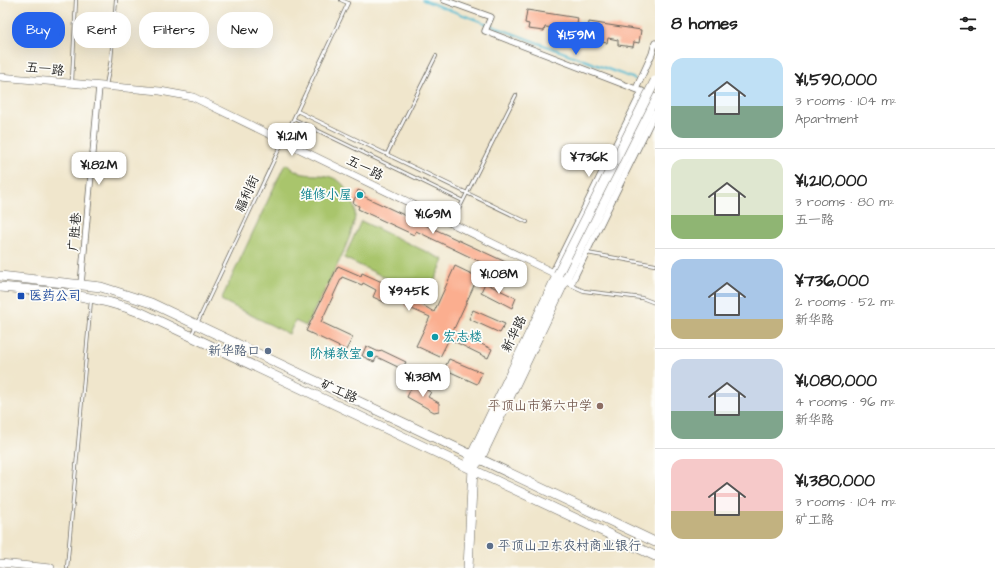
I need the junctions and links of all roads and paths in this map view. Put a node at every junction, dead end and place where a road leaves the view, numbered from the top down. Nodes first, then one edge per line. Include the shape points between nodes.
1 (76, 0) edge
2 (116, 0) edge
3 (341, 0) edge
4 (444, 0) edge
5 (655, 43) edge
6 (436, 56) dead end
7 (0, 77) edge
8 (655, 81) edge
9 (72, 84) junction
10 (102, 87) junction
11 (639, 90) junction
12 (516, 95) dead end
13 (655, 97) edge
14 (297, 111) junction
15 (655, 113) edge
16 (294, 119) junction
17 (283, 142) junction
18 (387, 154) junction
19 (467, 194) junction
20 (463, 201) junction
21 (527, 222) dead end
22 (452, 223) junction
23 (586, 253) junction
24 (655, 265) edge
25 (0, 276) edge
26 (562, 278) junction
27 (81, 284) junction
28 (0, 287) edge
29 (91, 297) junction
30 (655, 303) edge
31 (197, 324) junction
32 (192, 335) junction
33 (475, 457) junction
34 (470, 467) junction
35 (655, 542) edge
36 (655, 556) edge
37 (2, 565) edge
38 (51, 568) edge
39 (67, 568) edge
40 (463, 568) edge
41 (468, 568) edge

1 - 9 lane
2 - 10 lane via 111,60
3 - 14 lane, 福利街 via 348,3
4 - 11 street via 491,17 485,30
5 - 11 street
6 - 18 lane
7 - 9 street, 五一路
8 - 26 main road, 新华路, bridge
9 - 10 street, 五一路
10 - 17 street, 五一路 via 171,92 192,97
10 - 27 street, 广胜巷
11 - 13 street
11 - 26 street
12 - 19 lane
13 - 26 main road, 新华路
14 - 16 lane, 福利街
14 - 18 lane
15 - 23 street
16 - 17 lane, 福利街
16 - 20 lane
17 - 22 street, 五一路
17 - 31 lane, 福利街
18 - 19 lane
19 - 20 lane
19 - 21 lane
20 - 22 lane
22 - 26 street, 五一路
23 - 24 lane
23 - 26 street
25 - 27 main road, 矿工路
26 - 30 lane via 584,291 642,298
26 - 33 main road, 新华路
27 - 31 main road, 矿工路 via 135,297
28 - 29 main road, 矿工路
29 - 32 main road, 矿工路 via 127,307
29 - 39 lane
31 - 32 lane, 福利街
31 - 33 main road, 矿工路
32 - 34 main road, 矿工路
33 - 34 main road, 新华路
33 - 35 main road, 矿工路
34 - 36 main road, 矿工路
34 - 40 main road, 新华路
34 - 41 main road, 新华路
37 - 38 street

